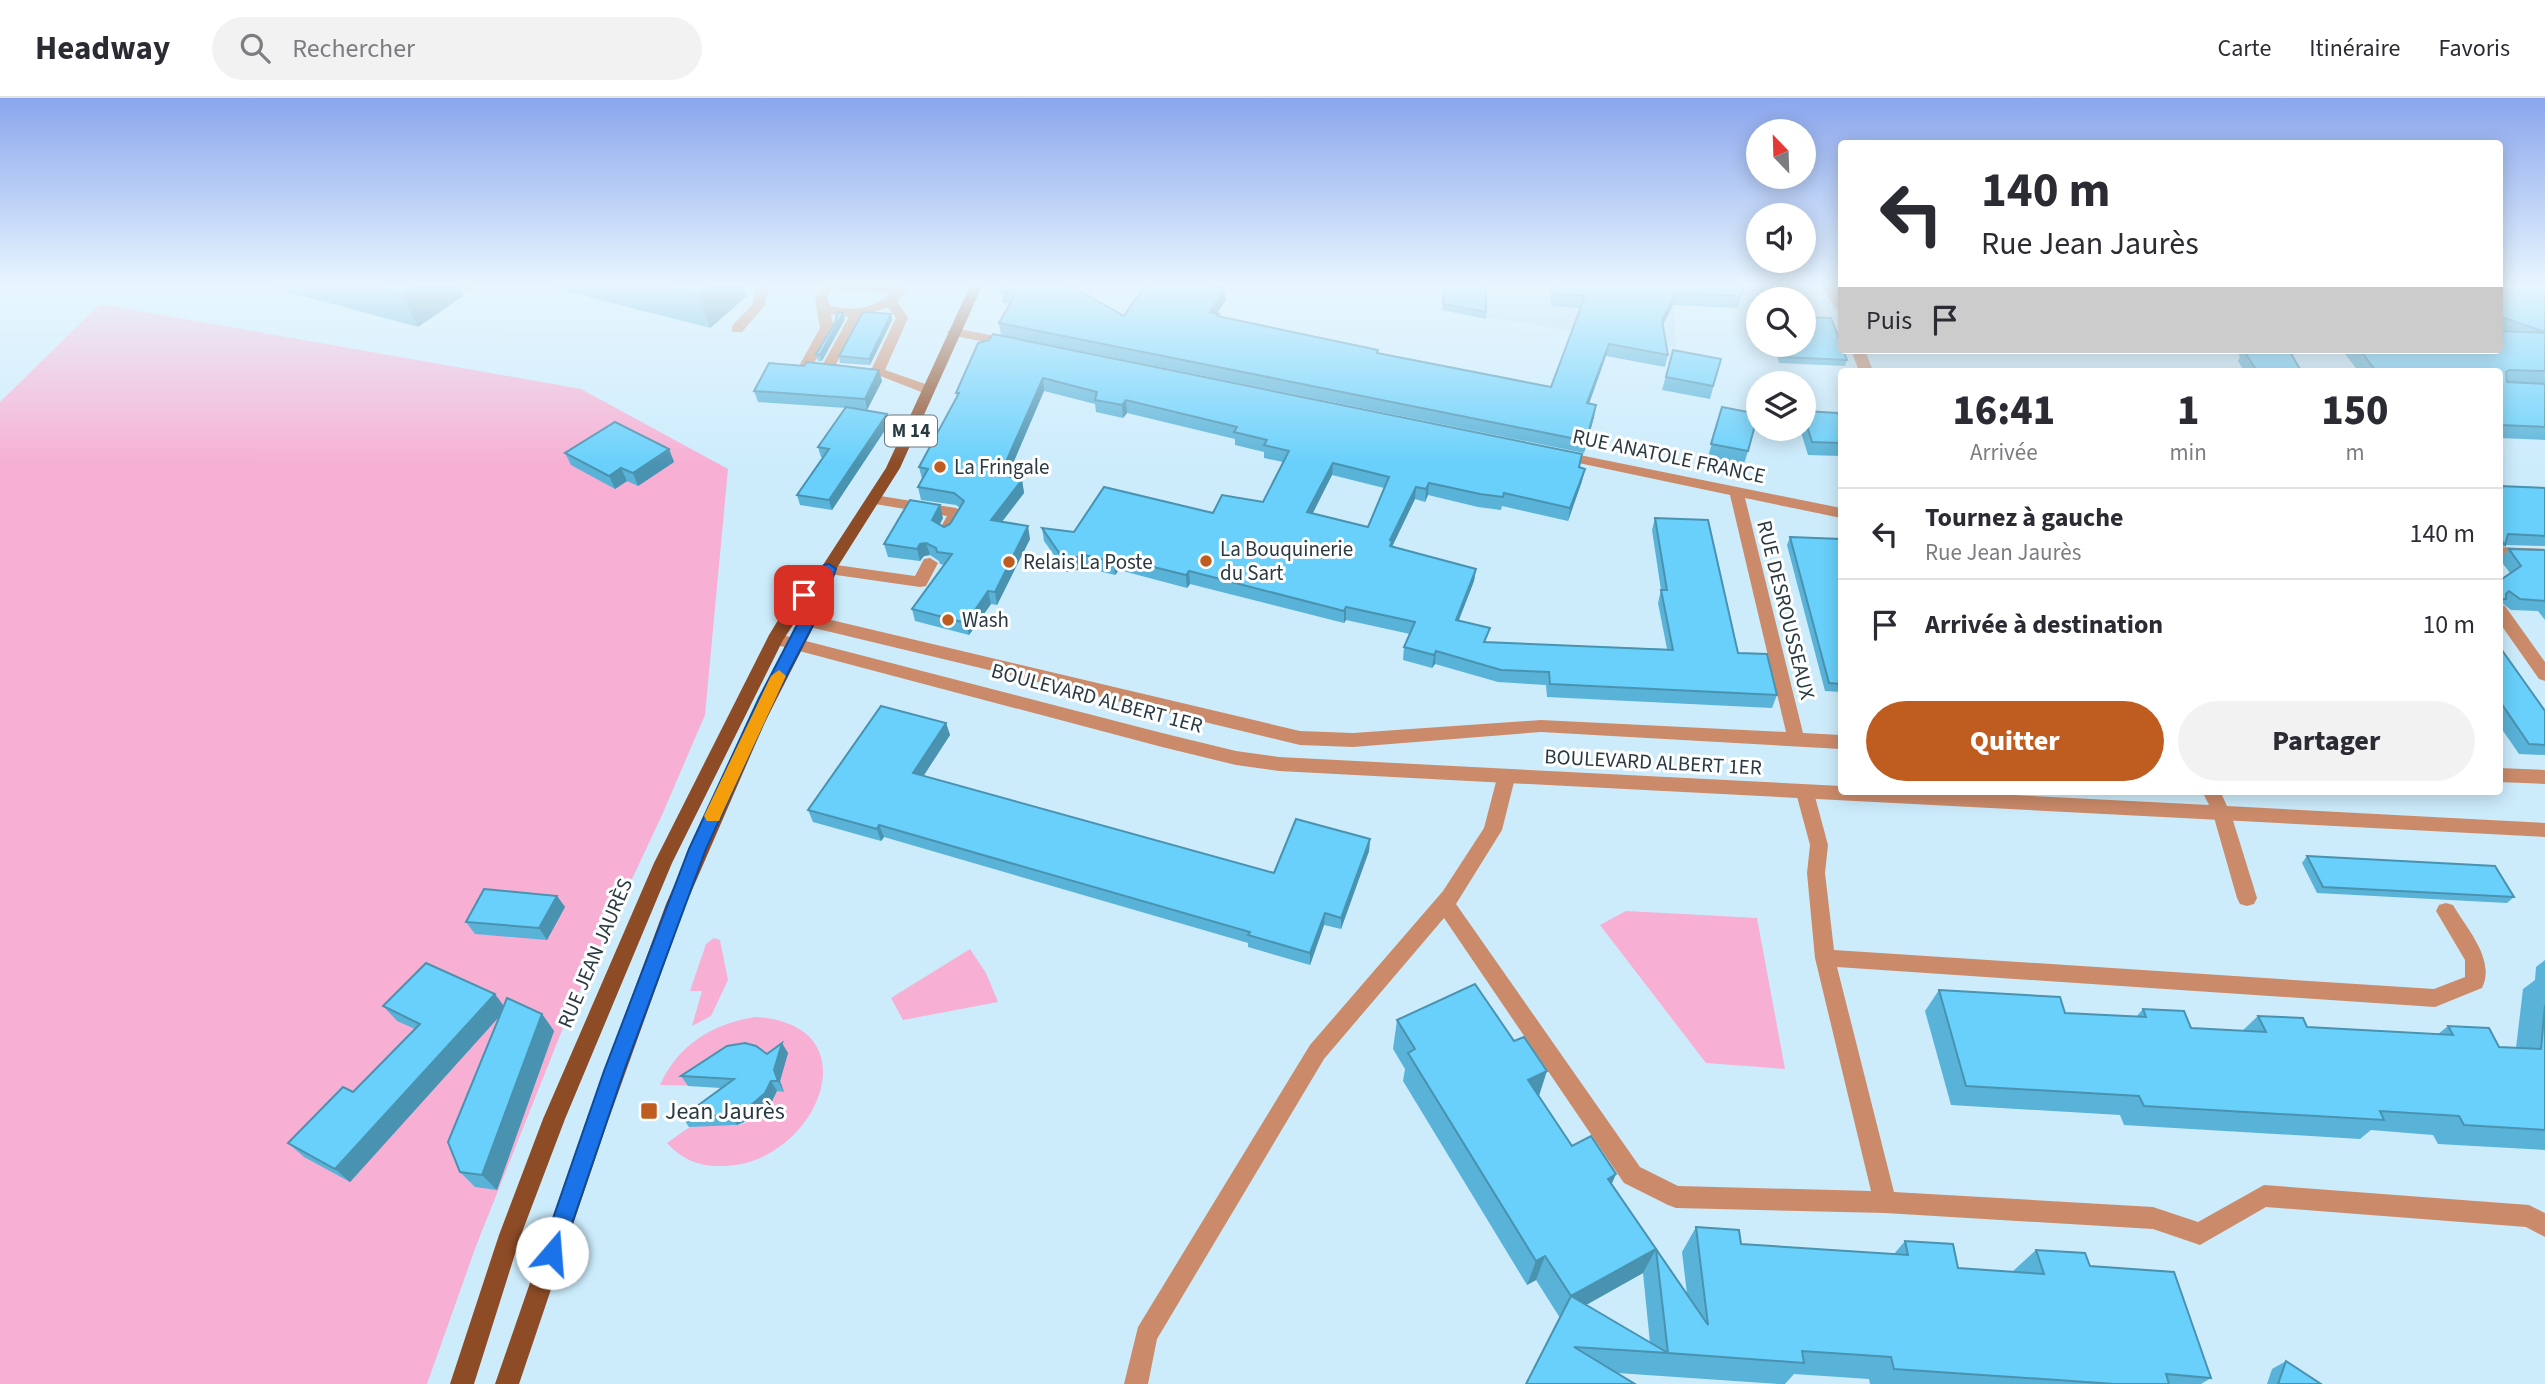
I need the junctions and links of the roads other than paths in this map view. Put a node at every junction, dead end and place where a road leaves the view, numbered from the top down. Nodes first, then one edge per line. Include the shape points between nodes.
1 (818, 344) edge
2 (841, 344) edge
3 (890, 344) edge
4 (949, 344) edge
5 (1016, 344) edge
6 (1031, 347) edge
7 (827, 368) junction
8 (877, 372) junction
9 (929, 390) junction
10 (1545, 452) edge
11 (1736, 490) junction
12 (874, 500) junction
13 (1838, 512) edge
14 (946, 532) edge
15 (2503, 552) edge
16 (2545, 554) edge
17 (930, 563) edge
18 (829, 569) junction
19 (789, 616) junction
20 (2503, 616) edge
21 (809, 620) junction
22 (775, 639) junction
23 (796, 645) junction
24 (2545, 675) edge
25 (1796, 739) junction
26 (1838, 742) edge
27 (2503, 775) edge
28 (2545, 777) edge
29 (1506, 778) junction
30 (1805, 793) junction
31 (1838, 795) edge
32 (1845, 795) edge
33 (2213, 795) edge
34 (2221, 814) junction
35 (2545, 830) edge
36 (2247, 898) dead end
37 (1444, 904) junction
38 (2446, 911) dead end
39 (1825, 958) junction
40 (1885, 1202) junction
41 (2545, 1226) edge
42 (462, 1384) edge
43 (507, 1384) edge
44 (1136, 1384) edge

1 - 7 street via 806,366
2 - 7 street
3 - 8 street
4 - 9 main road, RUE JEAN JAURÈS / M 14
5 - 6 street
7 - 8 street
8 - 9 street
9 - 12 main road, RUE JEAN JAURÈS / M 14
10 - 11 street, RUE ANATOLE FRANCE
11 - 13 street, RUE ANATOLE FRANCE
11 - 25 street, RUE DESROUSSEAUX
12 - 14 street via 956,513
12 - 18 main road, RUE JEAN JAURÈS / M 14
15 - 16 street
17 - 18 street via 920,582
18 - 19 main road, RUE JEAN JAURÈS / M 14
18 - 21 main road, RUE JEAN JAURÈS / M 14
19 - 21 street, BOULEVARD ALBERT 1ER
19 - 22 main road, RUE JEAN JAURÈS / M 14
20 - 24 street
21 - 23 main road, RUE JEAN JAURÈS / M 14
21 - 25 street, BOULEVARD ALBERT 1ER via 1300,738 1382,738 1541,726
22 - 23 street, BOULEVARD ALBERT 1ER
22 - 42 main road, RUE JEAN JAURÈS / M 14 via 663,863 586,1039 510,1235
23 - 29 street, BOULEVARD ALBERT 1ER via 1245,760
23 - 43 main road, RUE JEAN JAURÈS / M 14 via 755,722 676,904
25 - 26 street, BOULEVARD ALBERT 1ER
27 - 28 street
29 - 30 street, BOULEVARD ALBERT 1ER
29 - 37 street via 1493,830
30 - 31 street, BOULEVARD ALBERT 1ER
30 - 39 street via 1819,845 1816,873
32 - 34 street, BOULEVARD ALBERT 1ER
33 - 34 street
34 - 35 street, BOULEVARD ALBERT 1ER
34 - 36 street
37 - 40 street via 1632,1175 1676,1197
37 - 44 street via 1317,1052 1146,1335
38 - 39 street via 2475,959 2475,982 2435,998
39 - 40 street
40 - 41 street via 2152,1218 2200,1234 2264,1196 2529,1216

